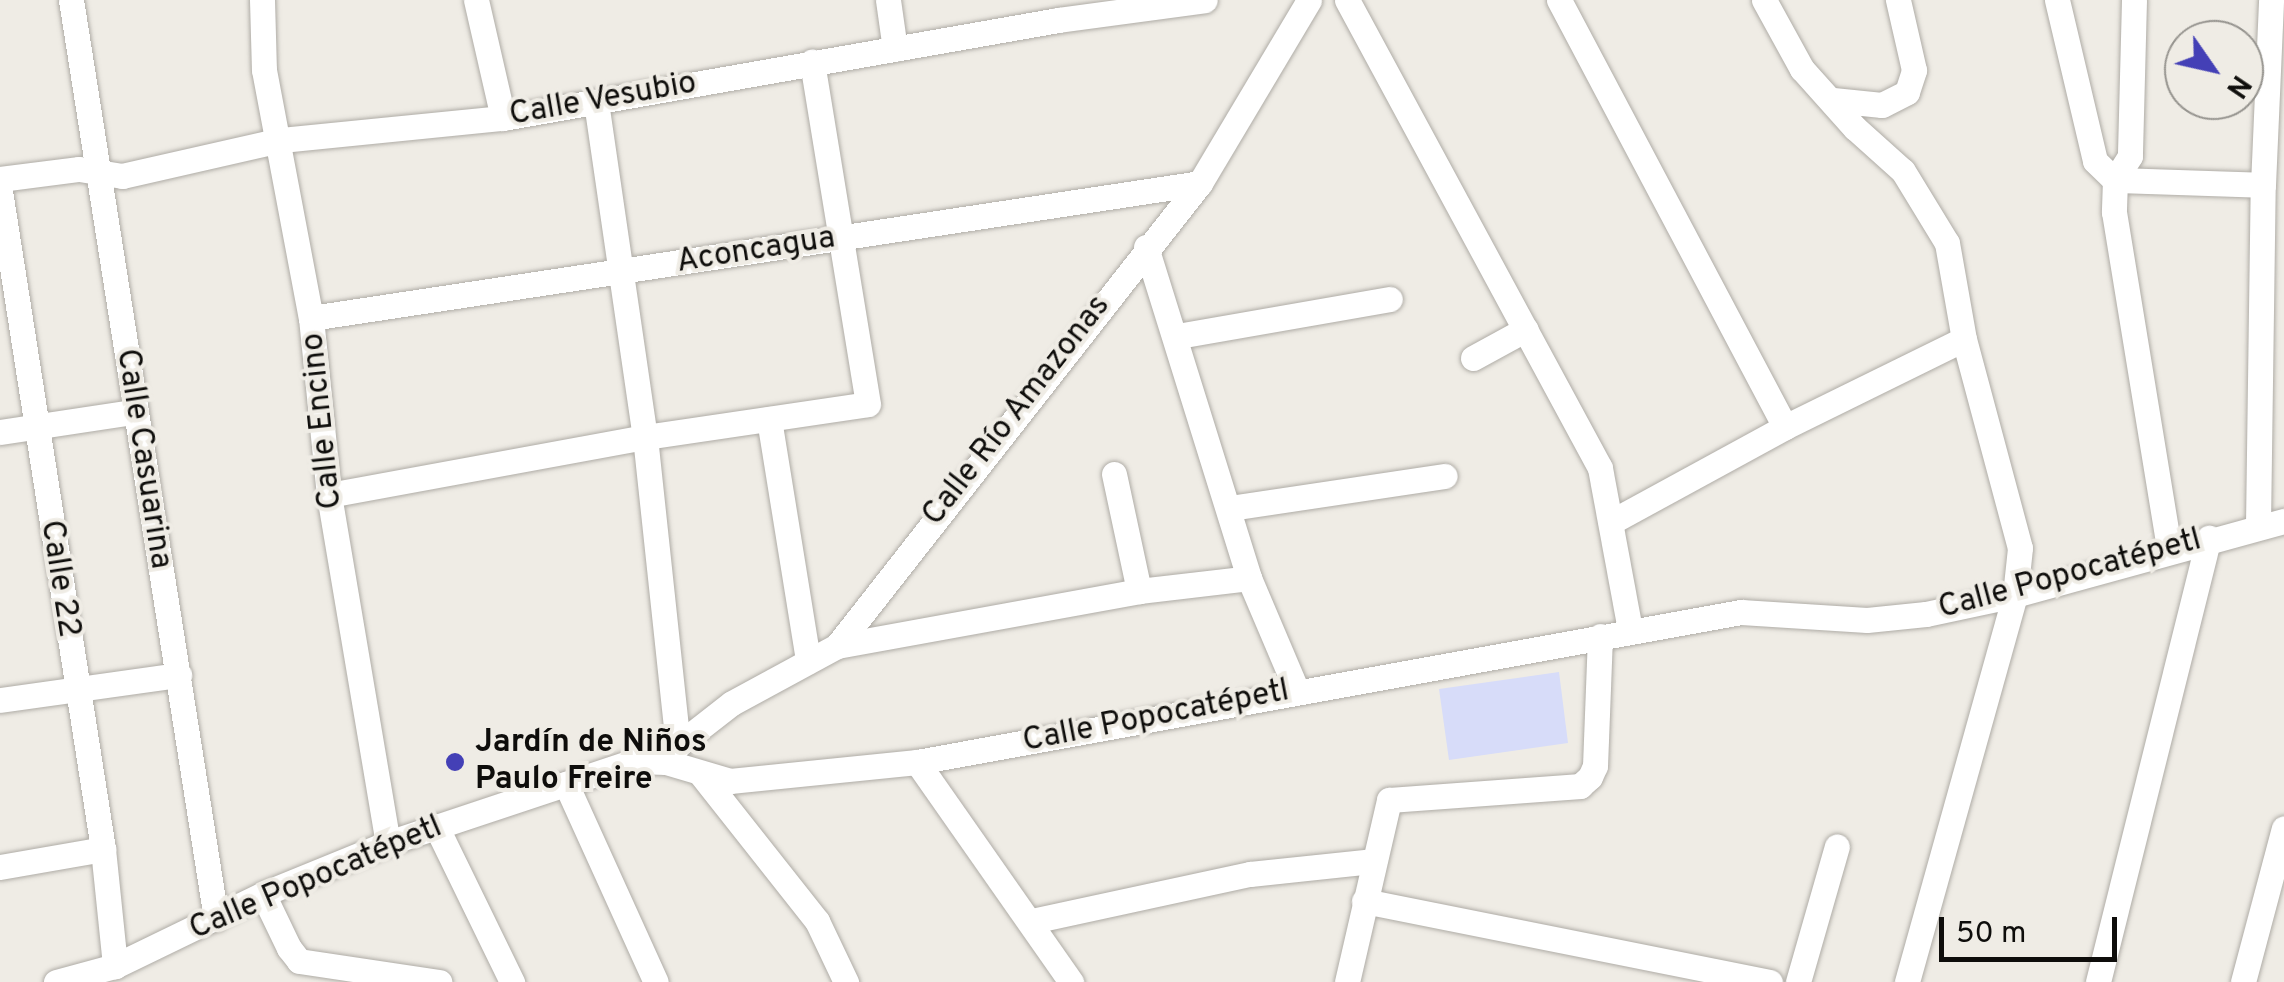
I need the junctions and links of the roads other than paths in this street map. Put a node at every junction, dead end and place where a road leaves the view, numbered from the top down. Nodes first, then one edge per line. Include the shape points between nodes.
1 (71, 0) edge
2 (262, 0) edge
3 (274, 0) edge
4 (476, 0) edge
5 (888, 0) edge
6 (1205, 0) edge
7 (1309, 0) edge
8 (1348, 0) edge
9 (1559, 0) edge
10 (1764, 0) edge
11 (1898, 0) edge
12 (2058, 0) edge
13 (2134, 0) edge
14 (2271, 0) edge
15 (1057, 10) edge
16 (262, 30) junction
17 (895, 49) junction
18 (812, 62) junction
19 (1833, 100) junction
20 (596, 102) junction
21 (503, 118) junction
22 (280, 140) junction
23 (102, 173) junction
24 (0, 179) edge
25 (2114, 180) junction
26 (1200, 183) junction
27 (2263, 185) junction
28 (0, 191) edge
29 (843, 237) junction
30 (1146, 247) junction
31 (620, 274) junction
32 (1390, 298) dead end
33 (312, 318) junction
34 (1526, 328) junction
35 (1178, 336) junction
36 (1964, 339) junction
37 (1473, 358) dead end
38 (133, 412) junction
39 (768, 419) junction
40 (35, 427) junction
41 (1786, 427) junction
42 (0, 432) edge
43 (645, 437) junction
44 (1114, 474) dead end
45 (1445, 476) dead end
46 (330, 495) junction
47 (1230, 508) junction
48 (2284, 521) edge
49 (1611, 522) junction
50 (2258, 525) junction
51 (2209, 538) junction
52 (2169, 549) junction
53 (1249, 578) junction
54 (1139, 592) junction
55 (2014, 595) junction
56 (1630, 630) junction
57 (1600, 636) junction
58 (838, 646) junction
59 (808, 661) junction
60 (179, 675) junction
61 (76, 688) junction
62 (1297, 691) junction
63 (0, 700) edge
64 (672, 753) junction
65 (916, 762) junction
66 (700, 772) junction
67 (566, 784) junction
68 (436, 826) junction
69 (2284, 828) edge
70 (388, 843) junction
71 (1837, 846) dead end
72 (103, 849) junction
73 (1374, 861) junction
74 (0, 867) edge
75 (263, 894) junction
76 (1364, 901) junction
77 (216, 918) junction
78 (1032, 922) junction
79 (115, 966) junction
80 (56, 982) edge
81 (439, 982) edge
82 (512, 982) edge
83 (656, 982) edge
84 (846, 982) edge
85 (1071, 982) edge
86 (1347, 982) edge
87 (1770, 982) edge
88 (1798, 982) edge
89 (1906, 982) edge
90 (2098, 982) edge
91 (2243, 982) edge

1 - 23 street, Calle Casuarina
2 - 16 street, Calle Encino
3 - 16 street
4 - 21 street
5 - 17 street
6 - 15 street, Calle Vesubio
7 - 26 street, Calle Río Amazonas
8 - 34 street
9 - 41 street
10 - 19 street via 1802,70
11 - 19 street via 1914,70 1907,92 1882,105
12 - 25 street via 2095,161
13 - 25 street via 2130,156
14 - 27 street
15 - 17 street, Calle Vesubio
16 - 22 street, Calle Encino
17 - 18 street, Calle Vesubio
18 - 20 street, Calle Vesubio
18 - 29 street
19 - 36 street via 1928,206 1947,243
20 - 21 street, Calle Vesubio
20 - 31 street
21 - 22 street, Calle Vesubio
22 - 23 street, Calle Vesubio via 122,176
22 - 33 street, Calle Encino
23 - 24 street, Calle Vesubio via 79,169
23 - 38 street, Calle Casuarina
25 - 27 street
25 - 52 street
26 - 29 street, Aconcagua
26 - 30 street, Calle Río Amazonas
27 - 50 street
28 - 40 street, Calle 22
29 - 31 street, Aconcagua
29 - 39 street via 868,404
30 - 35 street
30 - 58 street, Calle Río Amazonas
31 - 33 street, Aconcagua
31 - 43 street
32 - 35 street
33 - 46 street, Calle Encino
34 - 37 street
34 - 49 street via 1600,468
35 - 47 street
36 - 41 street
36 - 55 street via 2020,548
38 - 40 street
38 - 60 street, Calle Casuarina
39 - 43 street
39 - 59 street
40 - 42 street
40 - 61 street, Calle 22
41 - 49 street
43 - 46 street
43 - 64 street
44 - 54 street
45 - 47 street
46 - 70 street, Calle Encino
47 - 53 street
48 - 50 street, Calle Popocatépetl
49 - 56 street
50 - 51 street, Calle Popocatépetl
51 - 52 street, Calle Popocatépetl
51 - 90 street
52 - 55 street, Calle Popocatépetl
53 - 54 street
53 - 62 street
54 - 58 street
55 - 56 street, Calle Popocatépetl via 1867,620 1741,612
55 - 89 street
56 - 57 street, Calle Popocatépetl
57 - 62 street, Calle Popocatépetl
57 - 73 street via 1594,766 1580,786 1389,800
58 - 59 street, Calle Río Amazonas
59 - 64 street, Calle Río Amazonas via 732,702
60 - 61 street
60 - 77 street, Calle Casuarina
61 - 63 street
61 - 72 street, Calle 22
62 - 65 street, Calle Popocatépetl
64 - 66 street, Calle Popocatépetl
64 - 67 street, Calle Popocatépetl
65 - 66 street, Calle Popocatépetl via 758,781
65 - 78 street
66 - 84 street via 816,921
67 - 68 street, Calle Popocatépetl
67 - 83 street
68 - 70 street, Calle Popocatépetl
68 - 82 street
69 - 91 street
70 - 75 street, Calle Popocatépetl
71 - 88 street
72 - 74 street
72 - 79 street, Calle 22
73 - 76 street
73 - 78 street via 1250,874
75 - 77 street, Calle Popocatépetl
75 - 81 street via 300,960
76 - 86 street
76 - 87 street
77 - 79 street, Calle Popocatépetl
78 - 85 street
79 - 80 street, Calle Popocatépetl

